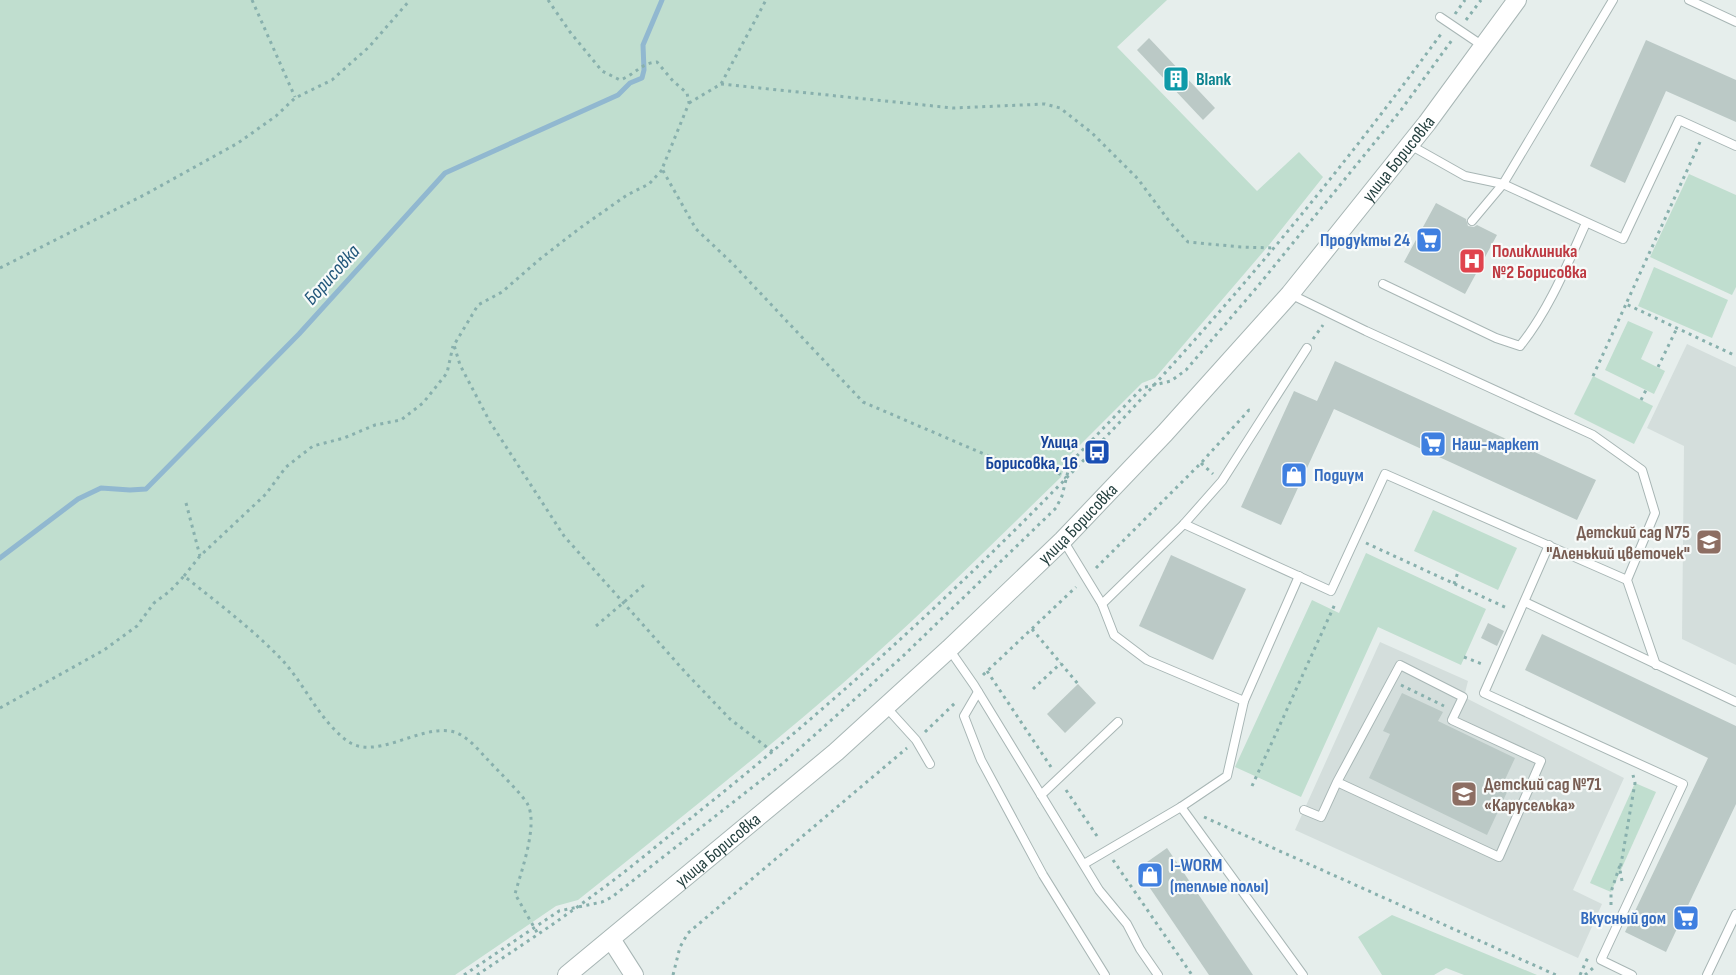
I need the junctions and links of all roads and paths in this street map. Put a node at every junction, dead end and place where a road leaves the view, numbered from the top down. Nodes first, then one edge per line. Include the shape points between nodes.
1 (252, 0) edge
2 (414, 0) edge
3 (548, 0) edge
4 (766, 0) edge
5 (1465, 0) edge
6 (1481, 0) edge
7 (1517, 0) edge
8 (1613, 0) edge
9 (1689, 0) edge
10 (408, 2) edge
11 (1440, 17) dead end
12 (1736, 22) edge
13 (1449, 23) junction
14 (1459, 30) junction
15 (1483, 46) junction
16 (720, 84) junction
17 (295, 98) junction
18 (689, 103) junction
19 (1705, 132) junction
20 (1410, 145) junction
21 (1736, 146) edge
22 (662, 169) junction
23 (1503, 184) junction
24 (1472, 221) dead end
25 (1586, 223) junction
26 (1273, 248) junction
27 (0, 268) edge
28 (1383, 284) dead end
29 (1290, 294) junction
30 (1626, 304) junction
31 (1332, 314) junction
32 (1677, 328) junction
33 (454, 345) junction
34 (1306, 348) joint
35 (1736, 356) edge
36 (1658, 367) dead end
37 (1593, 376) dead end
38 (1155, 385) junction
39 (1646, 390) dead end
40 (1641, 400) dead end
41 (1262, 416) junction
42 (1066, 478) junction
43 (186, 503) dead end
44 (1184, 524) junction
45 (1356, 538) junction
46 (1063, 540) junction
47 (1549, 545) junction
48 (200, 556) junction
49 (1458, 572) dead end
50 (184, 576) junction
51 (1299, 576) junction
52 (1086, 578) junction
53 (1627, 580) junction
54 (1454, 584) junction
55 (644, 585) dead end
56 (1339, 595) dead end
57 (624, 602) junction
58 (1525, 602) junction
59 (1102, 604) junction
60 (1520, 614) junction
61 (596, 626) dead end
62 (1032, 629) junction
63 (949, 649) junction
64 (1464, 657) dead end
65 (1061, 663) junction
66 (1656, 665) junction
67 (1494, 670) junction
68 (987, 671) junction
69 (1078, 684) dead end
70 (1398, 684) dead end
71 (976, 688) junction
72 (1033, 689) dead end
73 (1463, 697) junction
74 (1244, 701) junction
75 (1736, 702) edge
76 (886, 707) junction
77 (0, 708) edge
78 (1118, 722) dead end
79 (916, 740) junction
80 (773, 752) junction
81 (1628, 758) junction
82 (930, 764) dead end
83 (1059, 779) junction
84 (1337, 782) junction
85 (1252, 786) dead end
86 (1041, 795) junction
87 (1181, 807) junction
88 (1304, 810) dead end
89 (1106, 850) junction
90 (1623, 855) junction
91 (1084, 864) junction
92 (1626, 906) junction
93 (578, 907) junction
94 (1608, 912) dead end
95 (1736, 914) edge
96 (534, 928) junction
97 (538, 934) junction
98 (611, 939) junction
99 (1589, 954) dead end
100 (1628, 974) edge
101 (464, 975) edge
102 (477, 975) edge
103 (567, 975) edge
104 (634, 975) edge
105 (673, 975) edge
106 (1105, 975) edge
107 (1158, 975) edge
108 (1192, 975) edge
109 (1303, 975) edge
110 (1556, 975) edge
111 (1580, 975) edge
112 (1707, 975) edge

1 - 17 path
2 - 10 path
3 - 18 path via 602,71 620,80 647,63 657,62 687,93
4 - 16 path
5 - 13 path
6 - 14 path
7 - 15 street, улица Борисовка
8 - 23 lane
9 - 12 lane
10 - 17 path via 369,47 332,80
11 - 13 lane
13 - 14 lane
13 - 26 path via 1389,105
14 - 15 lane
14 - 38 path via 1401,110 1251,295 1186,370 1172,381
15 - 20 street, улица Борисовка
16 - 18 path
16 - 26 path via 953,108 1045,104 1060,108 1138,179 1188,242
17 - 27 path via 238,143
18 - 22 path
19 - 21 lane
19 - 25 lane via 1679,120 1623,239
19 - 30 path
20 - 23 lane via 1465,176
20 - 29 street, улица Борисовка
22 - 33 path via 649,184 580,228 502,292 478,305
22 - 42 path via 696,229 863,402 1005,463 1047,466
23 - 24 lane
23 - 25 lane
25 - 28 lane via 1536,327 1520,346
26 - 38 path
29 - 31 lane
29 - 46 street, улица Борисовка
30 - 32 path
30 - 37 path
31 - 34 path
31 - 53 lane via 1593,435 1642,470 1655,513
32 - 35 path
32 - 36 path
33 - 48 path via 447,373 423,403 401,420 313,446 286,467 266,494
33 - 57 path via 460,365 490,422 564,536
34 - 41 lane
38 - 42 path
38 - 42 path via 1142,388 1070,463
39 - 40 path
41 - 44 lane via 1222,481
41 - 52 path via 1249,411
42 - 80 path via 893,646
42 - 93 path via 1056,508 901,658 790,756 612,897
43 - 48 path
44 - 51 lane
44 - 59 lane
45 - 47 lane via 1385,474
45 - 51 lane via 1331,591
45 - 54 path
46 - 52 lane
46 - 63 street, улица Борисовка
47 - 53 lane
47 - 58 lane
48 - 50 path
49 - 54 path
50 - 77 path via 154,603 137,626 104,650
50 - 96 path via 261,639 285,664 327,723 348,742 367,748 426,731 450,731 476,747 528,805 532,826 515,894
51 - 74 lane
52 - 59 lane
52 - 62 path
53 - 66 lane
54 - 60 path
55 - 57 path
56 - 85 path
57 - 61 path
57 - 80 path via 730,719
58 - 60 lane
58 - 66 lane
59 - 74 lane via 1114,635 1147,660
60 - 67 lane
62 - 65 path
62 - 68 path
63 - 71 lane
63 - 76 street, улица Борисовка
64 - 67 path
65 - 69 path
65 - 72 path
66 - 75 lane
67 - 81 lane via 1484,693
68 - 71 path
68 - 83 path
70 - 73 path via 1447,707
71 - 79 path
71 - 86 lane
71 - 106 lane via 964,716 981,760 1043,875
73 - 84 lane via 1400,665
73 - 84 lane via 1452,720 1541,761 1499,857
74 - 87 lane via 1227,776
76 - 79 lane
76 - 98 street, улица Борисовка
78 - 83 lane
79 - 82 lane
79 - 105 path via 688,933
80 - 93 path
81 - 90 path via 1635,783
81 - 92 lane via 1683,784
83 - 86 lane
83 - 89 path
84 - 88 lane via 1321,817
86 - 91 lane
87 - 89 lane
87 - 109 lane
87 - 110 path
89 - 91 lane
89 - 108 path
90 - 92 path via 1620,870
90 - 94 path
91 - 107 lane
92 - 100 lane via 1601,960
93 - 96 path via 559,912
93 - 97 path
95 - 112 lane
96 - 97 path
96 - 101 path
97 - 102 path
98 - 103 street, улица Борисовка
98 - 104 street
99 - 111 path

